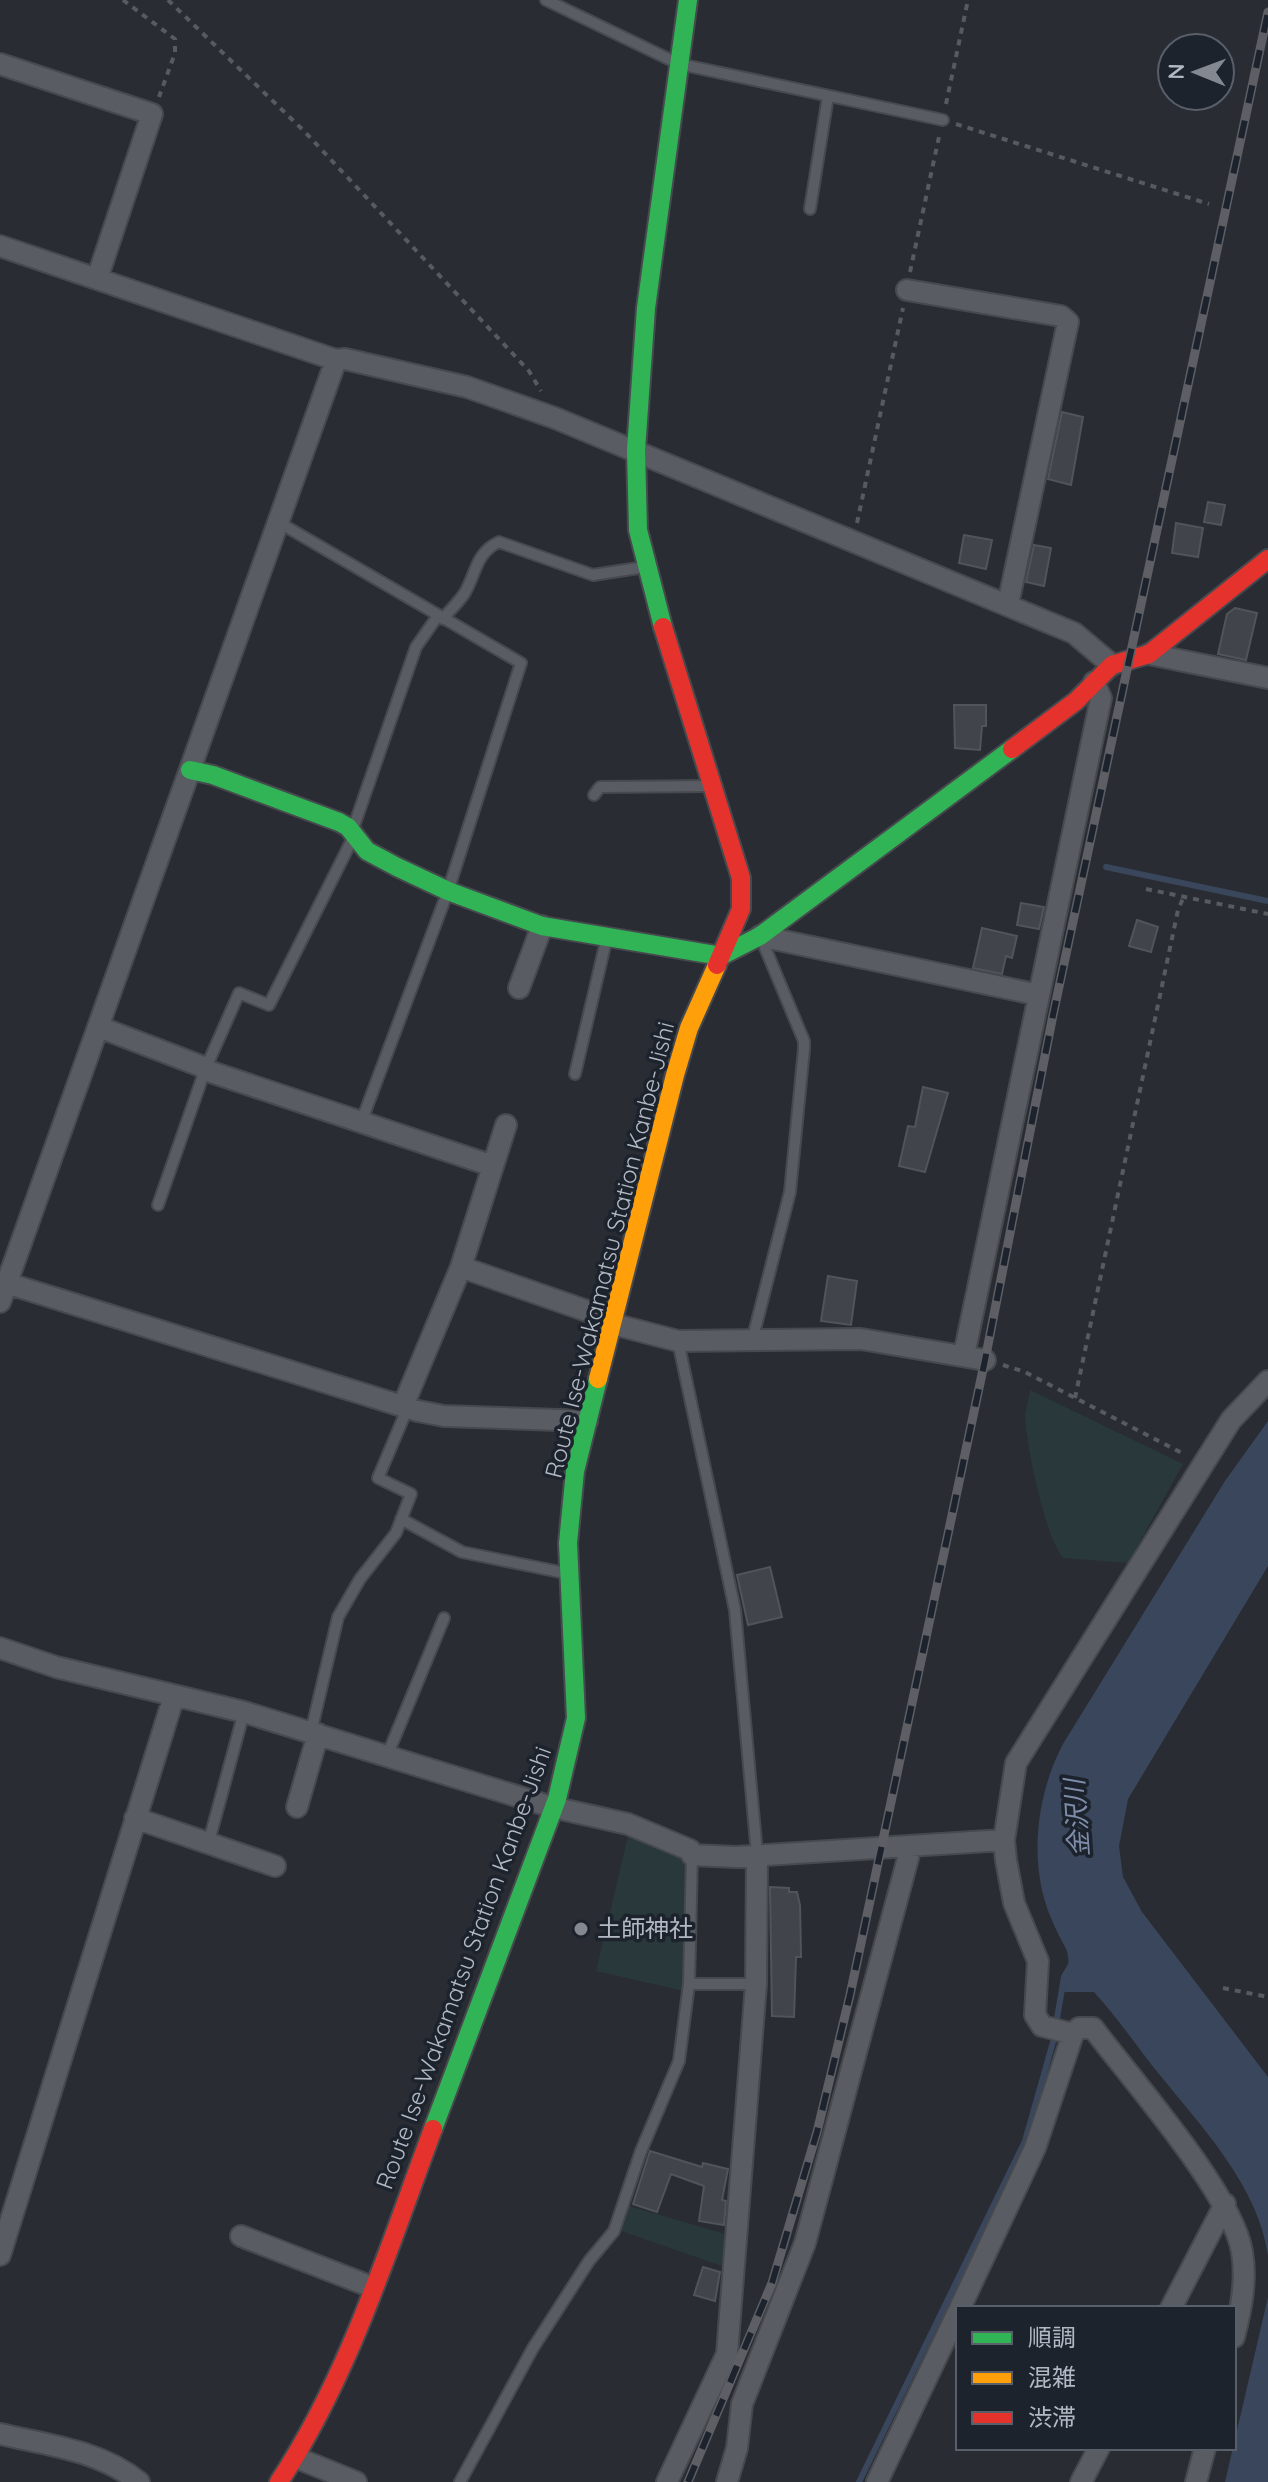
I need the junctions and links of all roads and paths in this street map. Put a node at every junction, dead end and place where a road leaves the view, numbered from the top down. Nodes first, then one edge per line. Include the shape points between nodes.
1 (123, 0) edge
2 (168, 0) edge
3 (546, 0) edge
4 (688, 0) edge
5 (0, 64) edge
6 (679, 64) junction
7 (828, 96) junction
8 (152, 114) junction
9 (943, 120) joint
10 (1209, 204) dead end
11 (810, 209) dead end
12 (0, 246) edge
13 (97, 279) junction
14 (907, 290) dead end
15 (336, 360) junction
16 (555, 418) junction
17 (636, 450) junction
18 (278, 522) junction
19 (1268, 559) edge
20 (645, 567) junction
21 (1008, 604) junction
22 (440, 618) junction
23 (1149, 654) junction
24 (1112, 665) junction
25 (1268, 678) edge
26 (1094, 682) junction
27 (190, 770) junction
28 (714, 786) junction
29 (594, 795) dead end
30 (352, 833) junction
31 (1146, 889) dead end
32 (448, 891) junction
33 (1184, 896) junction
34 (1268, 914) edge
35 (542, 926) junction
36 (760, 936) junction
37 (607, 939) junction
38 (721, 956) junction
39 (519, 988) dead end
40 (1039, 995) junction
41 (99, 1027) junction
42 (205, 1069) junction
43 (575, 1074) dead end
44 (362, 1120) junction
45 (506, 1125) dead end
46 (493, 1166) junction
47 (158, 1205) dead end
48 (461, 1267) junction
49 (3, 1292) edge
50 (613, 1322) junction
51 (678, 1341) junction
52 (752, 1341) junction
53 (964, 1355) junction
54 (985, 1360) joint
55 (1268, 1381) edge
56 (1075, 1398) junction
57 (406, 1406) junction
58 (587, 1421) junction
59 (1204, 1464) junction
60 (401, 1519) junction
61 (569, 1573) junction
62 (444, 1618) dead end
63 (0, 1648) edge
64 (174, 1696) junction
65 (244, 1712) junction
66 (314, 1733) junction
67 (386, 1759) junction
68 (297, 1807) dead end
69 (552, 1807) junction
70 (135, 1818) junction
71 (1004, 1840) junction
72 (209, 1841) junction
73 (911, 1847) junction
74 (757, 1854) junction
75 (692, 1855) junction
76 (275, 1866) dead end
77 (689, 1984) junction
78 (756, 1984) junction
79 (1223, 1988) dead end
80 (1268, 1997) edge
81 (1062, 2031) junction
82 (1225, 2204) junction
83 (241, 2236) dead end
84 (0, 2255) edge
85 (372, 2287) junction
86 (961, 2306) edge
87 (1172, 2306) edge
88 (956, 2316) edge
89 (1236, 2329) edge
90 (0, 2434) edge
91 (1098, 2450) edge
92 (1204, 2450) edge
93 (297, 2458) junction
94 (139, 2482) edge
95 (279, 2482) edge
96 (356, 2482) edge
97 (460, 2482) edge
98 (667, 2482) edge
99 (727, 2482) edge
100 (877, 2482) edge
101 (1081, 2482) edge
102 (1196, 2482) edge

1 - 8 path via 175,39 175,53
2 - 16 path via 304,131 519,360
3 - 6 lane
4 - 6 main road, Route Ise-Wakamatsu Station Kanbe-Jishi
5 - 8 street
6 - 7 lane
6 - 17 main road, Route Ise-Wakamatsu Station Kanbe-Jishi via 646,308
7 - 9 lane
7 - 11 lane
8 - 13 street
9 - 10 path
12 - 13 street
13 - 15 street
14 - 21 street via 1061,316 1068,322
15 - 16 street via 467,387
15 - 18 street
16 - 17 street
17 - 20 main road, Route Ise-Wakamatsu Station Kanbe-Jishi via 638,530
17 - 21 street
18 - 22 lane
18 - 27 street
19 - 23 main road
20 - 22 lane via 593,575 499,542 476,563 465,593
20 - 28 main road, Route Ise-Wakamatsu Station Kanbe-Jishi
21 - 24 street via 1074,633
22 - 30 lane via 416,647
22 - 32 lane via 521,663
23 - 24 main road
23 - 25 street
24 - 26 main road
26 - 36 main road via 1007,754
26 - 40 street via 1101,698
27 - 30 main road via 339,822
27 - 41 street
28 - 29 lane via 600,787
28 - 38 main road, Route Ise-Wakamatsu Station Kanbe-Jishi via 741,878 741,909
30 - 32 main road via 367,851
30 - 42 lane via 269,1005 239,993
31 - 33 path
32 - 35 main road
32 - 44 lane
33 - 34 path
33 - 56 path
35 - 37 main road
35 - 39 street
36 - 38 main road
36 - 40 street
36 - 52 lane via 804,1049 790,1192
37 - 38 main road
37 - 43 lane
38 - 50 main road, Route Ise-Wakamatsu Station Kanbe-Jishi via 675,1075
40 - 53 street
41 - 42 street
41 - 49 street
42 - 44 street
42 - 47 lane
44 - 46 street
45 - 46 street
46 - 48 street
48 - 50 street
48 - 57 street
49 - 57 street
50 - 51 street
50 - 58 main road, Route Ise-Wakamatsu Station Kanbe-Jishi
51 - 52 street
51 - 74 lane via 735,1610
52 - 53 street via 861,1339
53 - 54 street
54 - 56 path via 1025,1372
55 - 59 street via 1231,1420
56 - 59 path
57 - 58 street via 444,1416
57 - 60 lane via 378,1478 411,1494
58 - 61 main road, Route Ise-Wakamatsu Station Kanbe-Jishi via 569,1514
59 - 71 street via 1016,1763
60 - 61 lane via 462,1552
60 - 66 lane via 338,1617
61 - 69 main road, Route Ise-Wakamatsu Station Kanbe-Jishi via 576,1718
62 - 67 lane
63 - 64 street
64 - 65 street
64 - 70 street
65 - 66 street
65 - 72 lane
66 - 67 street
66 - 68 street
67 - 69 street
69 - 75 street via 628,1824
69 - 85 main road, Route Ise-Wakamatsu Station Kanbe-Jishi
70 - 72 street
70 - 84 street
71 - 73 street
71 - 81 street via 1014,1903 1038,1961 1035,2015
72 - 76 street
73 - 74 street
73 - 99 street via 805,2243 742,2404
74 - 75 street
74 - 78 street
75 - 77 lane
77 - 78 lane
77 - 97 lane via 679,2061 614,2231 533,2348
78 - 98 street via 727,2354
79 - 80 path
81 - 82 street via 1093,2028
81 - 86 street via 1056,2095
82 - 87 street
82 - 89 street via 1243,2253 1243,2299
83 - 85 street
85 - 93 main road, Route Ise-Wakamatsu Station Kanbe-Jishi via 342,2370
88 - 100 street
90 - 94 street via 92,2455
91 - 101 street
92 - 102 street
93 - 95 main road, Route Ise-Wakamatsu Station Kanbe-Jishi
93 - 96 street

